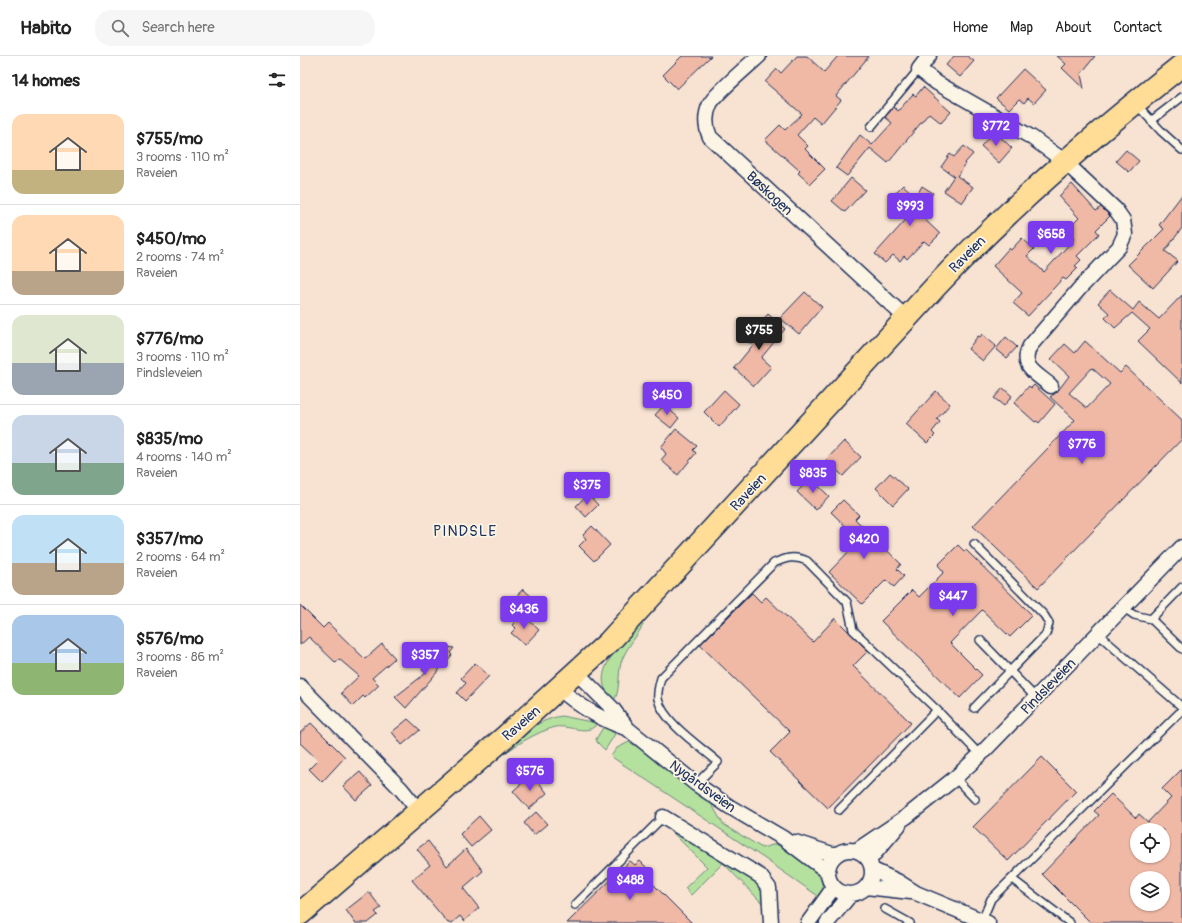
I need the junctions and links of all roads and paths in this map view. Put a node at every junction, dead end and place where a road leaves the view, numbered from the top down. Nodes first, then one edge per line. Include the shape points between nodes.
1 (759, 56) edge
2 (929, 56) edge
3 (1182, 65) edge
4 (919, 69) junction
5 (1182, 97) edge
6 (1134, 102) junction
7 (1151, 121) junction
8 (871, 126) dead end
9 (1182, 150) edge
10 (1064, 161) junction
11 (906, 318) junction
12 (1051, 386) dead end
13 (974, 544) dead end
14 (1182, 547) edge
15 (1182, 587) edge
16 (1124, 608) junction
17 (1151, 619) junction
18 (1098, 634) junction
19 (980, 640) dead end
20 (1182, 649) edge
21 (1011, 671) junction
22 (577, 673) junction
23 (300, 686) edge
24 (560, 689) junction
25 (1036, 698) junction
26 (974, 708) dead end
27 (1182, 708) edge
28 (937, 710) junction
29 (628, 729) junction
30 (980, 755) junction
31 (955, 778) junction
32 (696, 784) junction
33 (975, 799) dead end
34 (839, 810) dead end
35 (419, 811) junction
36 (663, 816) joint
37 (906, 817) junction
38 (783, 838) junction
39 (857, 850) junction
40 (835, 855) junction
41 (871, 865) junction
42 (828, 872) junction
43 (1012, 879) junction
44 (834, 887) junction
45 (866, 888) junction
46 (916, 893) junction
47 (851, 894) junction
48 (575, 905) dead end
49 (885, 909) dead end
50 (300, 914) edge
51 (984, 922) edge
52 (771, 923) edge
53 (808, 923) edge
54 (827, 923) edge
55 (910, 923) edge
56 (1070, 923) edge

1 - 11 street, Bøskogen via 711,102 706,123 710,137
2 - 4 street
3 - 6 main road, Raveien
4 - 8 lane
4 - 10 street via 937,83 1032,137
5 - 7 lane
6 - 7 lane
6 - 10 main road, Raveien
7 - 9 lane
10 - 11 main road, Raveien via 978,242
10 - 12 street via 1116,210 1123,220 1125,234 1119,247 1030,346 1025,360 1027,366
11 - 22 main road, Raveien via 638,612
13 - 21 lane via 1044,615 1048,623 1046,634
14 - 16 street, Pindsleveien
15 - 17 lane
16 - 17 lane via 1134,615
16 - 18 street, Pindsleveien
17 - 20 lane
18 - 25 street, Pindsleveien
18 - 27 lane
19 - 21 lane
21 - 25 lane
21 - 26 lane
22 - 24 main road, Raveien
22 - 29 street, Nygårdsveien via 612,708
23 - 35 street via 401,789
24 - 29 street, Nygårdsveien via 572,701 604,720
24 - 35 main road, Raveien
25 - 30 street, Pindsleveien
27 - 43 lane
28 - 30 lane
28 - 32 lane via 853,630 847,602 807,561 798,557 788,557 774,563 661,678 658,699 662,710 674,724 718,762
28 - 34 lane
29 - 32 street, Nygårdsveien
30 - 31 street, Pindsleveien
31 - 33 lane
31 - 37 street, Pindsleveien
32 - 38 street, Nygårdsveien
35 - 50 main road, Raveien
36 - 48 lane
36 - 52 street via 760,876 769,888
37 - 39 street, Pindsleveien
37 - 41 street, Pindsleveien
38 - 40 street, Nygårdsveien
38 - 42 street, Nygårdsveien
39 - 40 street via 846,849
39 - 41 street via 864,854
40 - 42 street via 828,866
41 - 45 street via 870,882
41 - 46 street
42 - 44 street via 828,878
43 - 51 lane via 991,899
43 - 56 lane
44 - 47 street via 840,892
44 - 53 street
45 - 46 street
45 - 47 street
46 - 51 street
47 - 54 street
49 - 55 lane

